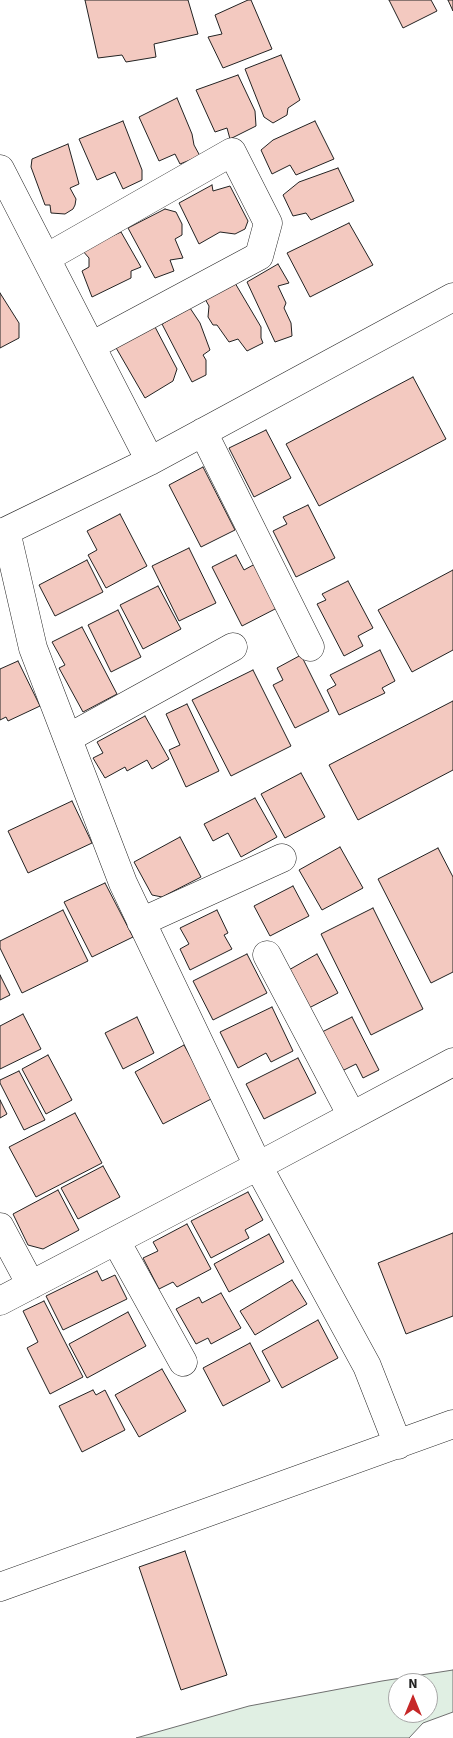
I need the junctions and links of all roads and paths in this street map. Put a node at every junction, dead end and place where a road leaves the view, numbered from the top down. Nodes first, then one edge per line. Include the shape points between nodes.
1 (0, 169) edge
2 (46, 258) junction
3 (453, 297) edge
4 (91, 346) junction
5 (203, 432) junction
6 (150, 460) junction
7 (3, 532) edge
8 (233, 647) dead end
9 (310, 647) dead end
10 (68, 738) junction
11 (282, 858) dead end
12 (141, 922) junction
13 (267, 955) dead end
14 (453, 1062) edge
15 (352, 1116) junction
16 (258, 1166) junction
17 (0, 1228) edge
18 (116, 1240) junction
19 (31, 1284) junction
20 (0, 1301) edge
21 (183, 1362) dead end
22 (453, 1424) edge
23 (398, 1445) junction
24 (0, 1587) edge

1 - 2 street
2 - 4 street
2 - 4 street via 232,152 268,222 259,256
3 - 5 street
4 - 6 street
5 - 6 street
5 - 9 street
6 - 7 street
7 - 10 street via 33,648
8 - 10 street
10 - 12 street via 122,883
11 - 12 street
12 - 16 street
13 - 15 street
14 - 15 street
15 - 16 street
16 - 18 street
16 - 23 street via 367,1366
17 - 19 street
18 - 19 street
18 - 21 street
19 - 20 street
22 - 23 street
23 - 24 street

